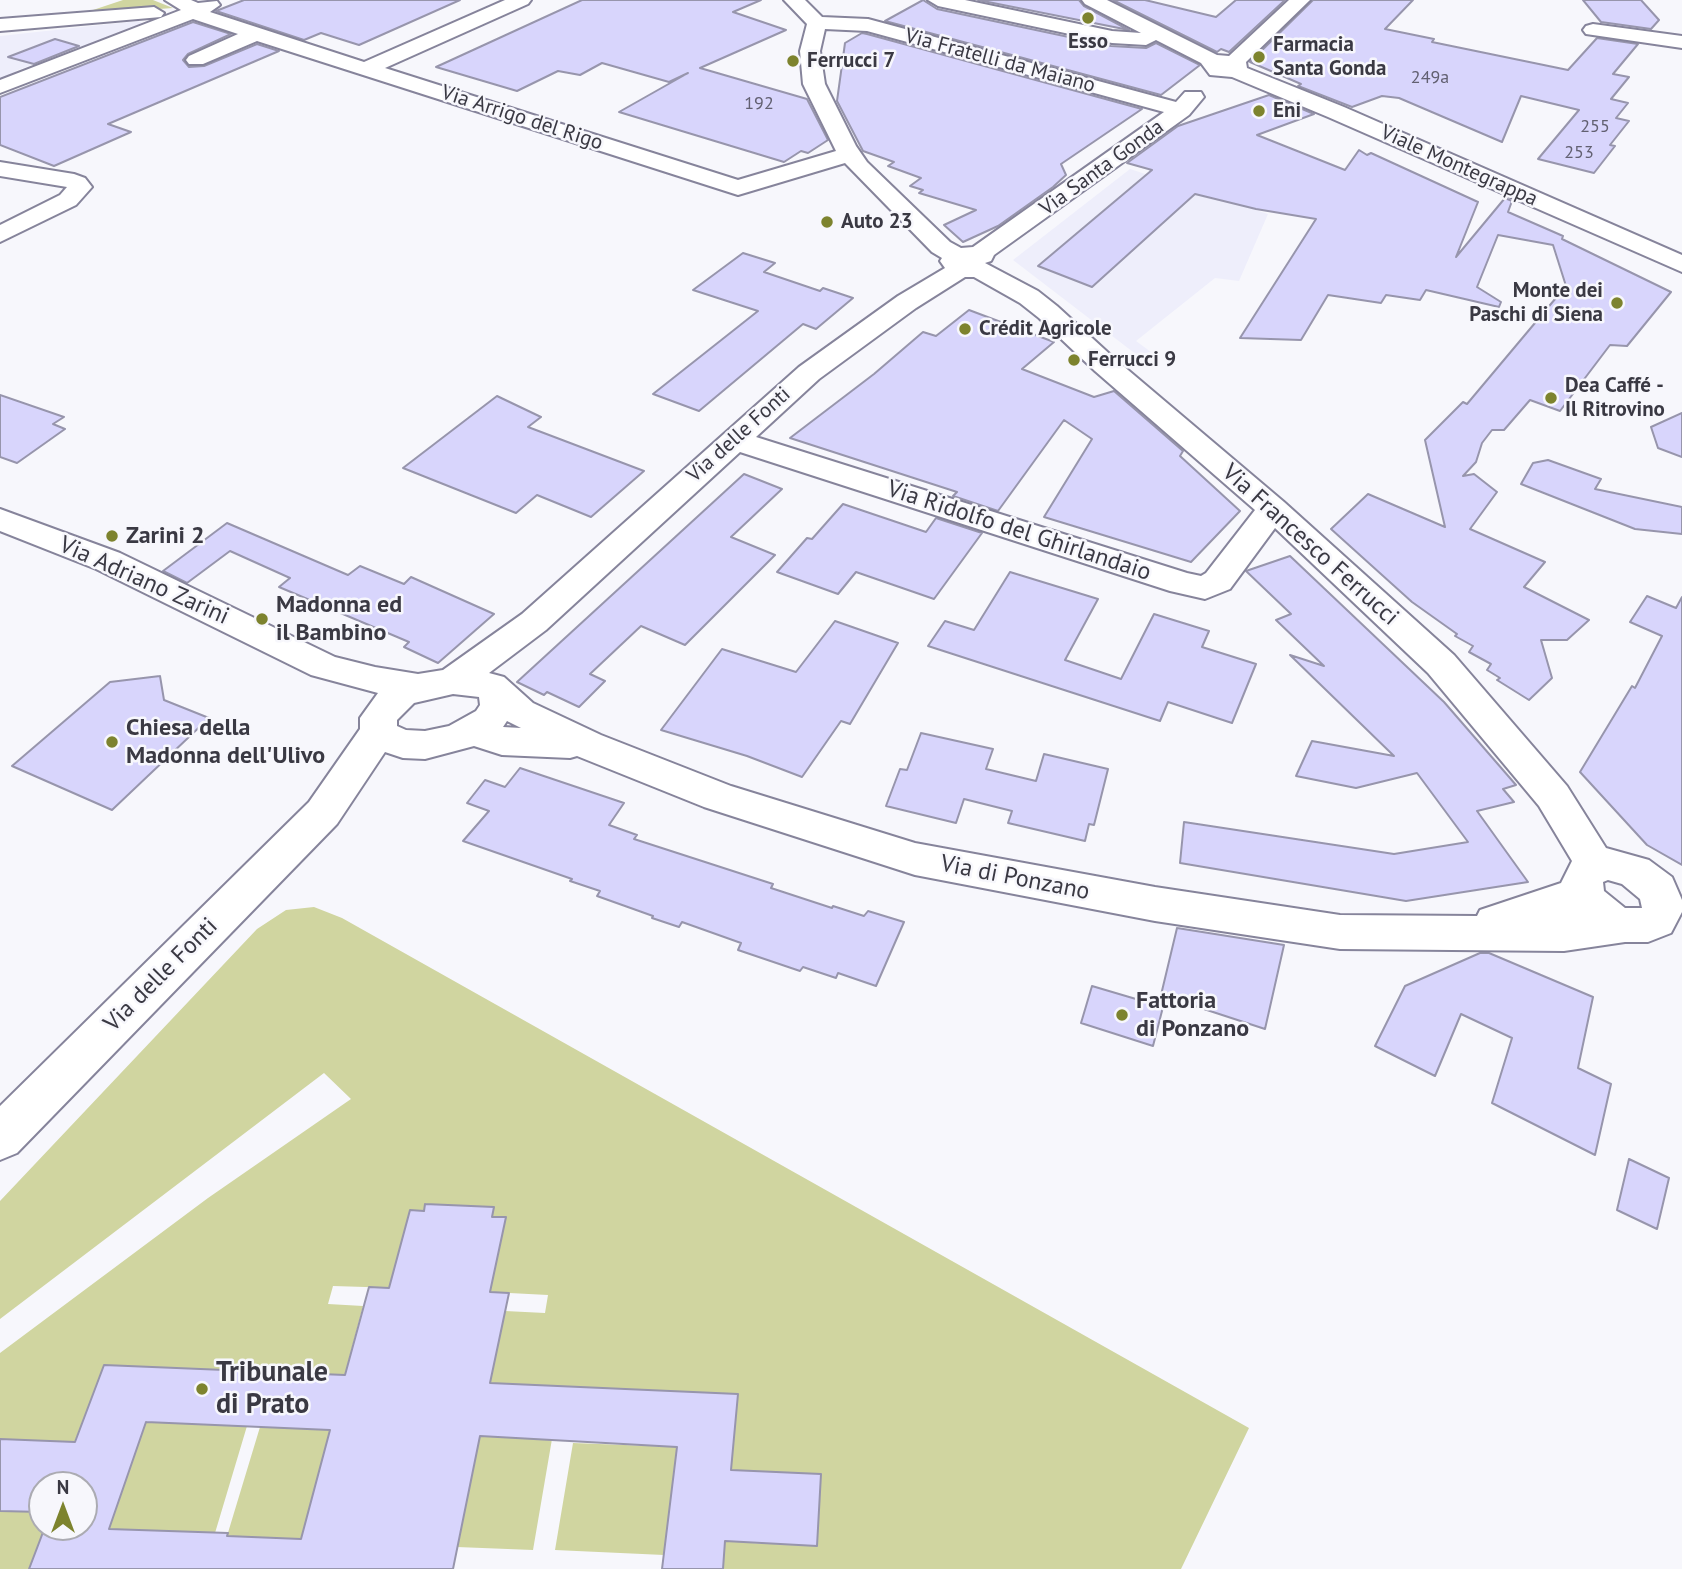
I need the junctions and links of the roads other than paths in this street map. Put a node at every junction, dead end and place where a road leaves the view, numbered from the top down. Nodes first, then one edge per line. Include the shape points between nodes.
1 (105, 0) edge
2 (175, 0) edge
3 (521, 0) edge
4 (794, 0) edge
5 (938, 0) edge
6 (1092, 0) edge
7 (1300, 0) edge
8 (208, 4) edge
9 (23, 23) junction
10 (817, 23) junction
11 (0, 25) edge
12 (1593, 30) dead end
13 (1155, 31) junction
14 (256, 34) junction
15 (1682, 42) edge
16 (196, 60) dead end
17 (1225, 67) junction
18 (368, 68) junction
19 (0, 87) edge
20 (1181, 110) junction
21 (850, 154) junction
22 (0, 169) edge
23 (0, 235) edge
24 (968, 262) junction
25 (1682, 264) edge
26 (1030, 297) junction
27 (906, 302) junction
28 (734, 440) junction
29 (1273, 509) junction
30 (0, 519) edge
31 (534, 622) junction
32 (324, 666) junction
33 (453, 681) junction
34 (418, 687) junction
35 (494, 689) junction
36 (378, 725) junction
37 (472, 732) junction
38 (425, 745) junction
39 (588, 745) junction
40 (323, 813) junction
41 (1590, 880) junction
42 (1660, 919) edge
43 (1458, 933) junction
44 (0, 1138) edge

1 - 9 street
2 - 8 street, Via Arrigo del Rigo
3 - 18 street
4 - 10 street
5 - 13 street via 1112,37 1146,39
6 - 13 street, Viale Montegrappa
7 - 17 street, Via Santa Gonda
8 - 9 street
8 - 14 street, Via Arrigo del Rigo via 202,16
8 - 19 street
9 - 11 street
10 - 20 street, Via Fratelli da Maiano via 868,24
10 - 21 street, Via Francesco Ferrucci via 810,51 814,84
12 - 15 street
13 - 17 street, Viale Montegrappa
14 - 16 street
14 - 18 street, Via Arrigo del Rigo
17 - 20 street, Via Santa Gonda
17 - 25 street, Viale Montegrappa
18 - 21 street, Via Arrigo del Rigo via 738,188
20 - 24 street, Via Santa Gonda
21 - 24 street, Via Francesco Ferrucci via 941,247
22 - 23 street via 66,179 80,187 68,200
24 - 26 street, Via Francesco Ferrucci
24 - 27 street, Via delle Fonti
26 - 27 street via 971,289
26 - 29 street, Via Francesco Ferrucci
27 - 28 street, Via delle Fonti via 809,373
28 - 29 street, Via Ridolfo del Ghirlandaio via 1205,588 1218,581
28 - 31 street, Via delle Fonti
29 - 41 street, Via Francesco Ferrucci via 1441,664 1553,796
30 - 32 street, Via Adriano Zarini via 108,561
31 - 33 street, Via delle Fonti
31 - 35 street, Via delle Fonti
32 - 34 street
32 - 36 street
33 - 34 street
33 - 35 street
34 - 36 street, Via delle Fonti via 388,705
35 - 37 street, Via delle Fonti via 498,706 489,720
35 - 39 street, Via di Ponzano via 520,712
36 - 38 street via 387,738
36 - 40 street, Via delle Fonti
37 - 38 street
37 - 39 street via 502,741
38 - 40 street, Via delle Fonti
39 - 43 street, Via di Ponzano via 718,797 915,859 1155,904 1340,932
40 - 44 street, Via delle Fonti
41 - 42 street, Via Francesco Ferrucci via 1599,913
41 - 42 street via 1621,866 1635,871 1647,879
41 - 43 street via 1542,909
42 - 43 street, Via di Ponzano via 1564,934

